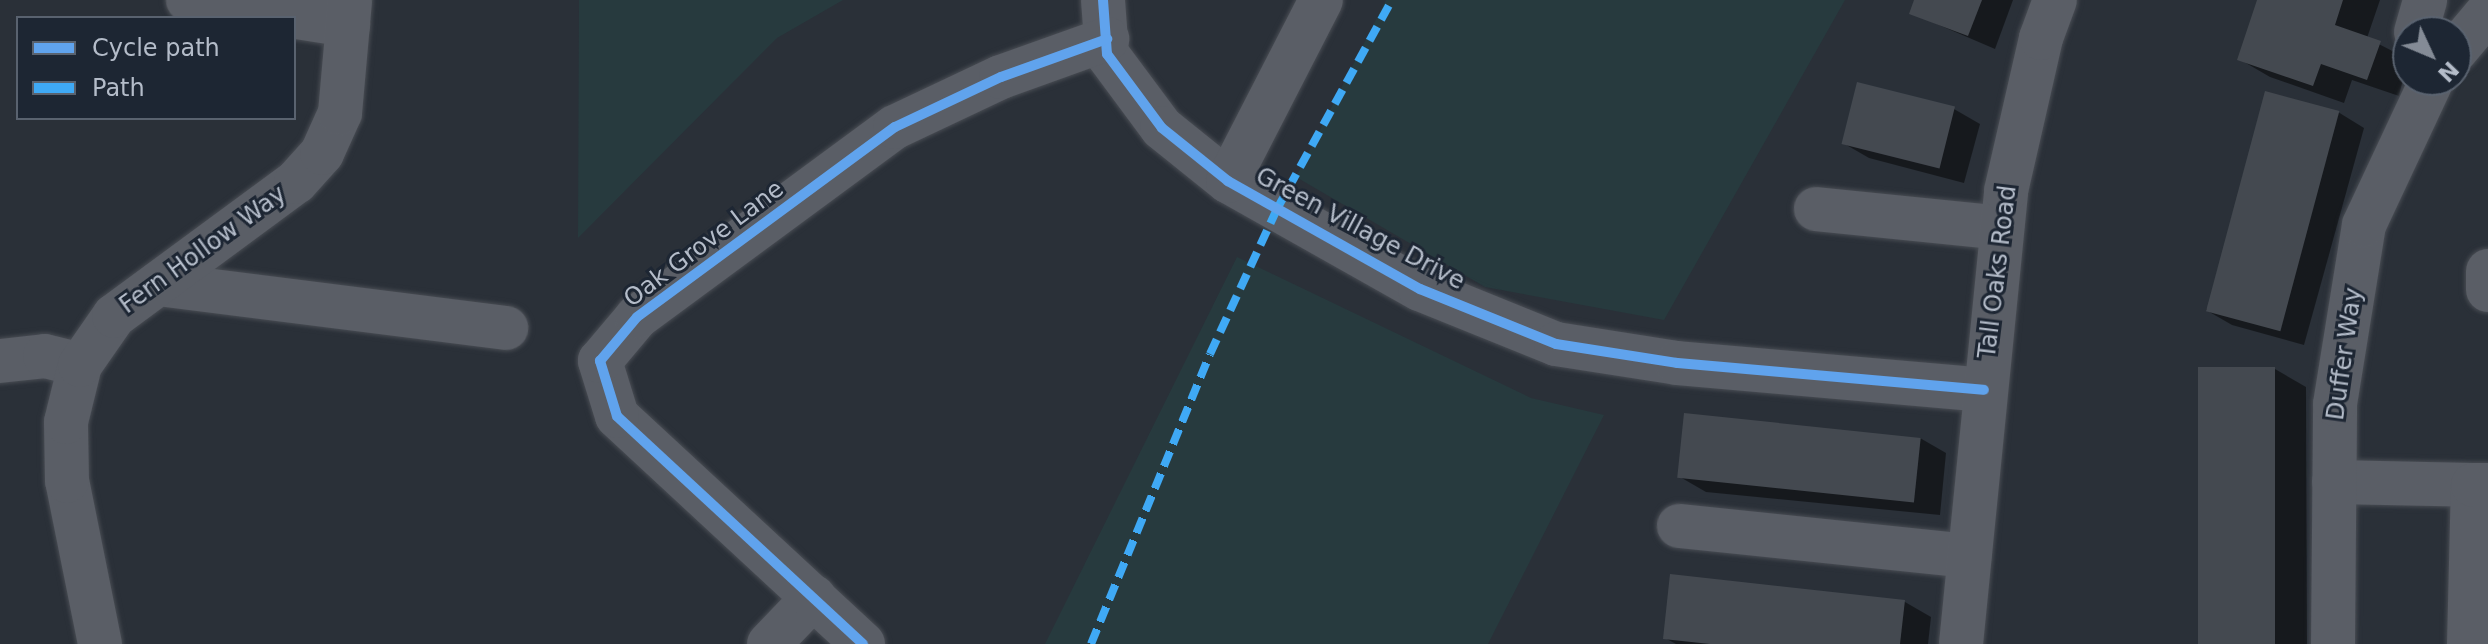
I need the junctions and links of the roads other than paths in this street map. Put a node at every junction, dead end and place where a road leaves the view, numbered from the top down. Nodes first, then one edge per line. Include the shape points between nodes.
1 (188, 0) edge
2 (1321, 0) edge
3 (2055, 0) edge
4 (349, 12) edge
5 (2488, 12) edge
6 (1105, 20) edge
7 (2472, 31) edge
8 (2410, 99) edge
9 (1228, 181) junction
10 (1816, 209) dead end
11 (2002, 228) junction
12 (2488, 271) edge
13 (158, 284) junction
14 (2488, 290) edge
15 (506, 328) dead end
16 (0, 361) edge
17 (80, 365) junction
18 (1984, 390) junction
19 (2334, 482) junction
20 (2481, 485) edge
21 (1679, 526) dead end
22 (1969, 556) junction
23 (814, 597) junction
24 (100, 644) edge
25 (769, 644) edge
26 (863, 644) edge
27 (1961, 644) edge
28 (2333, 644) edge
29 (2469, 644) edge

1 - 4 street
2 - 9 street
3 - 11 street, Tall Oaks Road via 2041,38
4 - 13 street, Fern Hollow Way via 340,113 322,153 296,182
5 - 7 street
6 - 9 street, Green Village Drive via 1107,54 1162,128
6 - 23 street, Oak Grove Lane via 895,127 637,317 600,361 617,416
8 - 19 street, Duffer Way via 2364,225 2335,404
9 - 18 street, Green Village Drive via 1420,289 1556,344 1677,363
10 - 11 street
11 - 18 street, Tall Oaks Road
12 - 14 street
13 - 15 street
13 - 17 street, Fern Hollow Way via 114,316
16 - 17 street via 45,356
17 - 24 street, Fern Hollow Way via 66,422 67,481
18 - 22 street, Tall Oaks Road
19 - 20 street
19 - 28 street, Duffer Way
20 - 29 street
21 - 22 street
22 - 27 street, Tall Oaks Road
23 - 25 street
23 - 26 street, Oak Grove Lane

